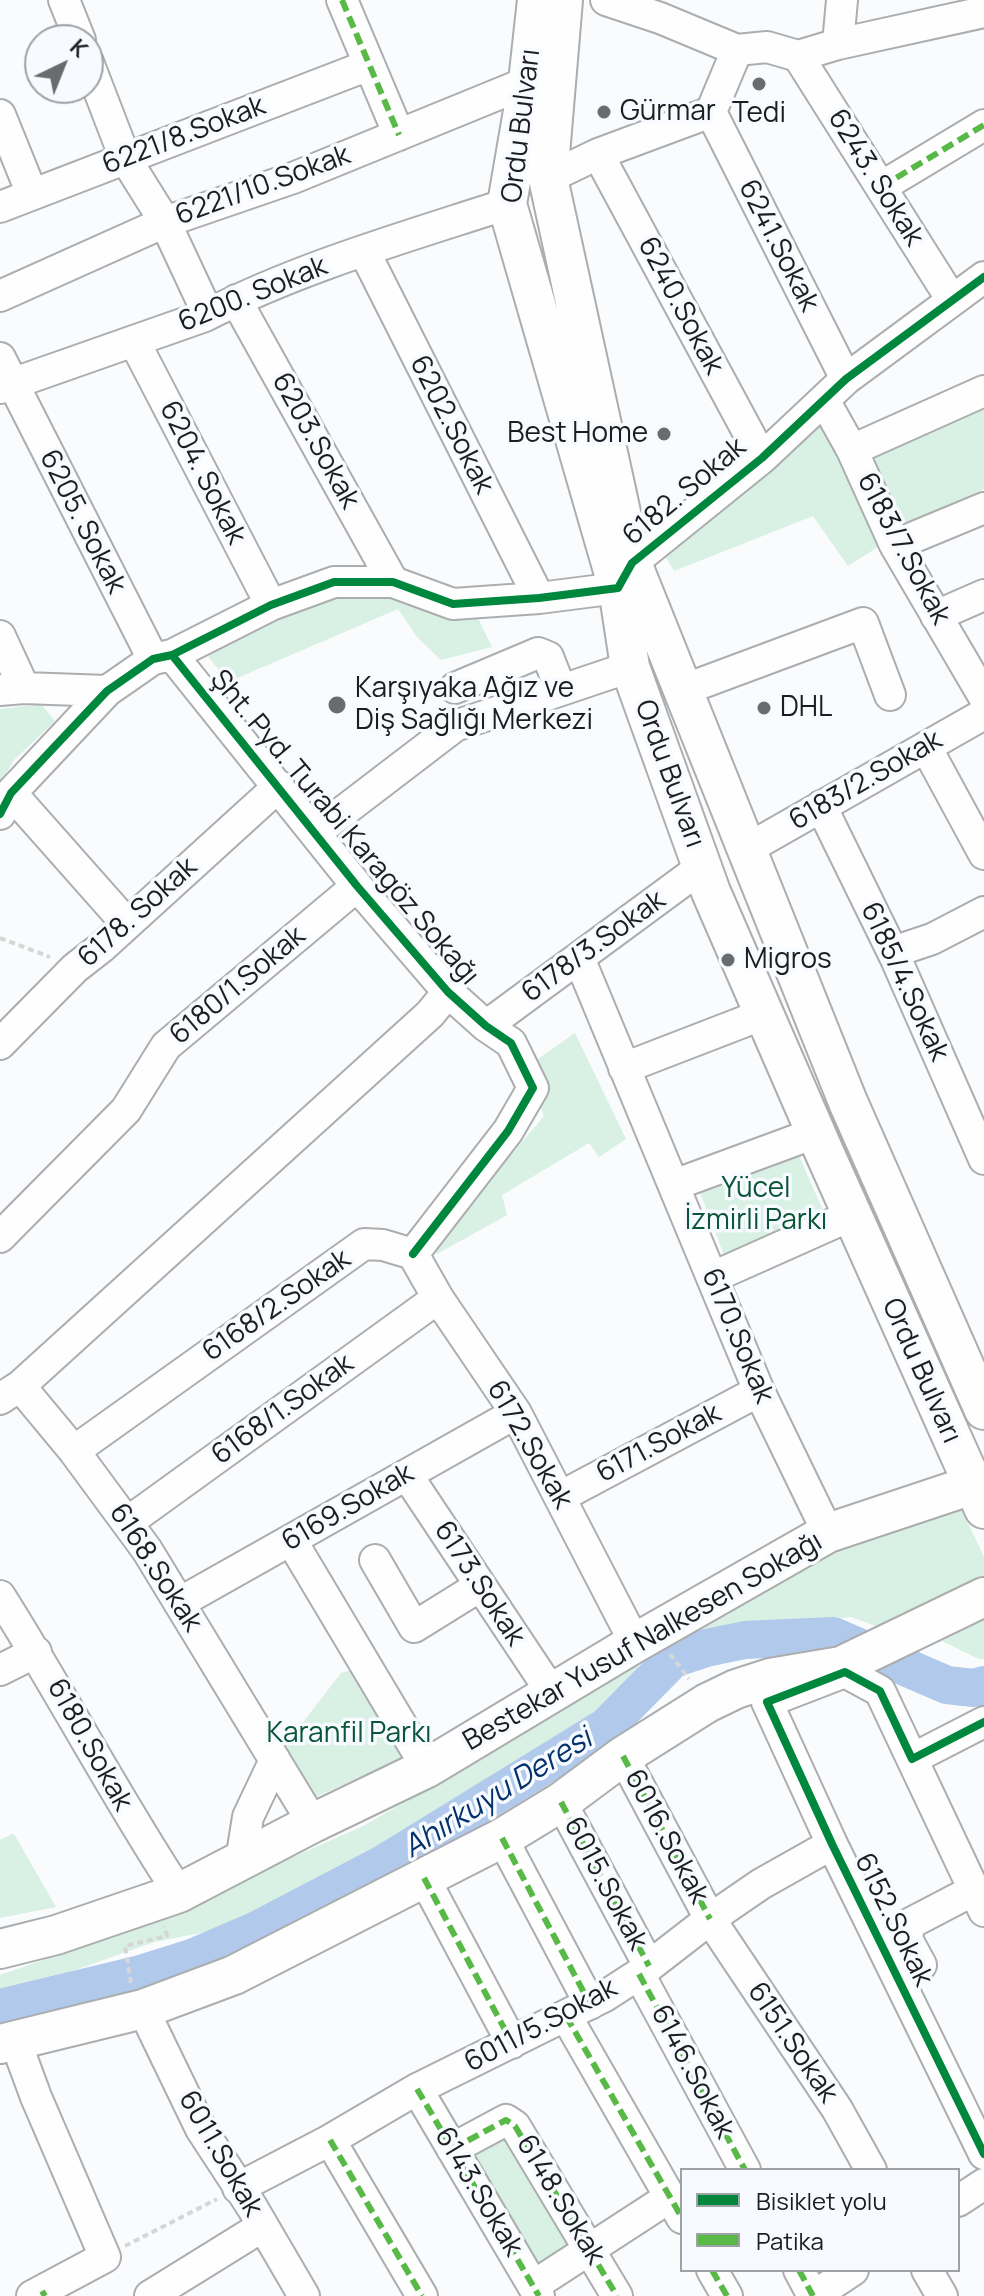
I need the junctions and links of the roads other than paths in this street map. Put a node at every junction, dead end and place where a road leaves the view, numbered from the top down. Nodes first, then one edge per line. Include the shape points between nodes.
1 (64, 0) edge
2 (342, 0) edge
3 (537, 0) edge
4 (563, 0) edge
5 (606, 0) edge
6 (842, 0) edge
7 (662, 9) edge
8 (984, 12) edge
9 (74, 24) edge
10 (838, 44) junction
11 (737, 50) junction
12 (798, 56) junction
13 (369, 65) junction
14 (528, 82) junction
15 (104, 104) edge
16 (711, 112) junction
17 (0, 115) edge
18 (984, 125) edge
19 (399, 135) junction
20 (598, 154) junction
21 (125, 158) junction
22 (548, 178) junction
23 (881, 187) junction
24 (32, 194) junction
25 (507, 204) junction
26 (0, 207) edge
27 (165, 222) junction
28 (364, 251) junction
29 (984, 277) edge
30 (0, 296) edge
31 (236, 300) junction
32 (952, 300) junction
33 (208, 314) junction
34 (134, 341) junction
35 (4, 377) edge
36 (835, 389) junction
37 (984, 391) edge
38 (852, 450) junction
39 (762, 458) junction
40 (984, 508) edge
41 (895, 545) junction
42 (625, 576) junction
43 (393, 582) junction
44 (984, 595) edge
45 (539, 598) junction
46 (271, 605) junction
47 (936, 616) junction
48 (0, 636) edge
49 (163, 657) junction
50 (630, 667) junction
51 (12, 689) edge
52 (561, 690) junction
53 (683, 690) junction
54 (107, 691) junction
55 (890, 695) dead end
56 (984, 697) edge
57 (984, 714) edge
58 (467, 722) junction
59 (926, 747) junction
60 (279, 786) junction
61 (6, 804) edge
62 (821, 806) junction
63 (315, 833) junction
64 (747, 849) junction
65 (984, 854) edge
66 (702, 867) junction
67 (357, 886) junction
68 (984, 912) edge
69 (127, 924) junction
70 (893, 952) junction
71 (579, 958) junction
72 (448, 992) junction
73 (764, 1014) junction
74 (486, 1026) junction
75 (0, 1044) edge
76 (624, 1068) junction
77 (815, 1133) junction
78 (984, 1159) edge
79 (674, 1185) junction
80 (852, 1215) junction
81 (0, 1237) edge
82 (413, 1254) junction
83 (713, 1277) junction
84 (438, 1298) junction
85 (759, 1391) junction
86 (10, 1392) edge
87 (983, 1403) edge
88 (516, 1413) junction
89 (74, 1451) junction
90 (407, 1475) junction
91 (980, 1492) edge
92 (560, 1497) junction
93 (128, 1522) junction
94 (828, 1533) junction
95 (291, 1540) junction
96 (375, 1560) dead end
97 (480, 1586) junction
98 (0, 1596) edge
99 (984, 1597) edge
100 (179, 1603) junction
101 (635, 1643) junction
102 (36, 1652) junction
103 (0, 1670) edge
104 (552, 1693) junction
105 (984, 1722) edge
106 (623, 1756) junction
107 (912, 1759) junction
108 (275, 1760) junction
109 (427, 1768) junction
110 (561, 1802) junction
111 (313, 1823) junction
112 (502, 1838) junction
113 (832, 1844) junction
114 (241, 1861) junction
115 (424, 1878) junction
116 (179, 1893) junction
117 (979, 1900) edge
118 (710, 1919) junction
119 (0, 1949) edge
120 (921, 1965) dead end
121 (644, 1970) junction
122 (137, 1998) junction
123 (578, 2010) junction
124 (7, 2042) edge
125 (512, 2043) junction
126 (417, 2089) junction
127 (330, 2140) junction
128 (452, 2149) junction
129 (984, 2154) edge
130 (744, 2168) edge
131 (870, 2168) edge
132 (984, 2184) edge
133 (238, 2188) junction
134 (960, 2200) edge
135 (676, 2207) edge
136 (263, 2226) junction
137 (590, 2249) junction
138 (713, 2272) edge
139 (800, 2272) edge
140 (850, 2272) edge
141 (928, 2272) edge
142 (536, 2291) edge
143 (40, 2294) edge
144 (150, 2296) edge
145 (304, 2296) edge
146 (422, 2296) edge
147 (617, 2296) edge
148 (727, 2296) edge
149 (814, 2296) edge
150 (942, 2296) edge

1 - 9 street
2 - 13 street
3 - 14 main road, Ordu Bulvarı
4 - 22 main road, Ordu Bulvarı
5 - 7 street
6 - 10 street
7 - 11 street
8 - 10 street
10 - 12 street
11 - 12 street via 767,47
11 - 16 street
12 - 23 street, 6243. Sokak
13 - 19 street
13 - 21 street, 6221/8.Sokak
14 - 19 street, 6221/10.Sokak
14 - 25 main road, Ordu Bulvarı
15 - 21 street
16 - 20 street
16 - 36 street, 6241.Sokak
17 - 24 street
18 - 23 street
19 - 27 street, 6221/10.Sokak
20 - 22 street
20 - 39 street, 6240.Sokak
21 - 24 street, 6221/8.Sokak
21 - 27 street
22 - 42 main road, Ordu Bulvarı
23 - 32 street, 6243. Sokak
24 - 26 street, 6221/8.Sokak
25 - 28 street, 6200. Sokak
25 - 42 main road, Ordu Bulvarı
27 - 30 street, 6221/10.Sokak
27 - 33 street
28 - 31 street, 6200. Sokak
28 - 45 street, 6202.Sokak
29 - 32 street, 6182. Sokak
31 - 33 street, 6200. Sokak
31 - 43 street, 6203.Sokak
32 - 36 street, 6182. Sokak
33 - 34 street, 6200. Sokak
34 - 35 street, 6200. Sokak
34 - 46 street, 6204. Sokak
35 - 49 street, 6205. Sokak
36 - 38 street, 6183/7.Sokak
36 - 39 street, 6182. Sokak
37 - 38 street
38 - 41 street, 6183/7.Sokak
39 - 42 street, 6182. Sokak
40 - 41 street
41 - 47 street, 6183/7.Sokak
42 - 45 street, 6182. Sokak
42 - 50 main road, Ordu Bulvarı
42 - 53 main road, Ordu Bulvarı
43 - 45 street, 6182. Sokak via 453,604
43 - 46 street, 6182. Sokak via 334,582
44 - 47 street
46 - 49 street, 6182. Sokak
47 - 56 street, 6183/7.Sokak
48 - 51 street
49 - 54 street, 6182. Sokak
49 - 60 street, Şht. Pyd. Turabi Karagöz Sokağı
50 - 52 street
50 - 66 main road, Ordu Bulvarı
51 - 54 street
52 - 58 street
52 - 58 street via 548,657 538,653 450,676
53 - 55 street via 863,623
53 - 64 main road, Ordu Bulvarı
54 - 61 street, 6182. Sokak
57 - 59 street, 6183/2.Sokak
58 - 63 street
59 - 62 street, 6183/2.Sokak
59 - 65 street
60 - 63 street, Şht. Pyd. Turabi Karagöz Sokağı
60 - 69 street, 6178. Sokak
61 - 69 street
62 - 64 street, 6183/2.Sokak
62 - 70 street, 6185/4.Sokak
63 - 67 street, Şht. Pyd. Turabi Karagöz Sokağı
64 - 87 main road, Ordu Bulvarı via 848,1102
66 - 71 street, 6178/3.Sokak
66 - 73 main road, Ordu Bulvarı
67 - 72 street, Şht. Pyd. Turabi Karagöz Sokağı
67 - 81 street, 6180/1.Sokak via 166,1046 126,1110
68 - 70 street
69 - 75 street, 6178. Sokak
70 - 78 street, 6185/4.Sokak
71 - 74 street, 6178/3.Sokak
71 - 76 street, 6170.Sokak
72 - 74 street, Şht. Pyd. Turabi Karagöz Sokağı
72 - 86 street, Şht. Pyd. Turabi Karagöz Sokağı via 430,1014
73 - 76 street
73 - 77 main road, Ordu Bulvarı
74 - 82 street via 511,1043 533,1088 508,1131
76 - 79 street, 6170.Sokak
77 - 79 street
77 - 80 main road, Ordu Bulvarı
79 - 83 street, 6170.Sokak
80 - 83 street
80 - 91 main road, Ordu Bulvarı
82 - 84 street, 6172.Sokak
82 - 89 street, 6168/2.Sokak via 364,1244
83 - 85 street, 6170.Sokak
84 - 88 street, 6172.Sokak
84 - 93 street, 6168/1.Sokak
85 - 92 street, 6171.Sokak
85 - 94 street, 6170.Sokak
86 - 89 street, 6168.Sokak
88 - 90 street, 6169.Sokak
88 - 92 street, 6172.Sokak
89 - 93 street, 6168.Sokak
90 - 95 street, 6169.Sokak
90 - 97 street, 6173.Sokak
91 - 94 main road, Bestekar Yusuf Nalkesen Sokağı
92 - 101 street, 6172.Sokak
93 - 100 street, 6168.Sokak
94 - 101 main road, Bestekar Yusuf Nalkesen Sokağı
95 - 100 street, 6169.Sokak
95 - 109 street
96 - 97 street via 414,1627
97 - 104 street, 6173.Sokak
98 - 102 street, 6180.Sokak
99 - 106 main road via 841,1666 736,1689
100 - 108 street, 6168.Sokak
101 - 104 main road, Bestekar Yusuf Nalkesen Sokağı
102 - 103 street
102 - 116 street, 6180.Sokak
104 - 109 main road, Bestekar Yusuf Nalkesen Sokağı
105 - 107 street
106 - 110 main road
106 - 118 street, 6016.Sokak
107 - 113 street, 6152.Sokak via 880,1691 845,1672 767,1702
107 - 117 street
108 - 111 street, 6168.Sokak
108 - 114 street via 248,1817
109 - 111 main road, Bestekar Yusuf Nalkesen Sokağı
110 - 112 main road
110 - 121 street, 6015.Sokak via 619,1905
111 - 114 main road, Bestekar Yusuf Nalkesen Sokağı
112 - 115 main road
112 - 123 street
113 - 118 street, 6011/5.Sokak
113 - 129 street, 6152.Sokak
114 - 116 main road, Bestekar Yusuf Nalkesen Sokağı
115 - 122 main road via 234,1975
115 - 125 street
116 - 119 main road, Bestekar Yusuf Nalkesen Sokağı
117 - 120 street via 907,1925 906,1937
118 - 121 street, 6011/5.Sokak
118 - 131 street, 6151.Sokak via 837,2109
121 - 123 street, 6011/5.Sokak
121 - 130 street, 6146.Sokak
122 - 124 main road
122 - 133 street, 6011.Sokak via 201,2129
123 - 125 street, 6011/5.Sokak
123 - 135 street
124 - 143 street via 105,2257
125 - 126 street, 6011/5.Sokak
126 - 127 street, 6011/5.Sokak
126 - 128 street, 6143.Sokak
127 - 133 street, 6011/5.Sokak
127 - 146 street
128 - 137 street, 6148.Sokak via 506,2120 515,2126
128 - 142 street, 6143.Sokak
132 - 134 street
133 - 136 street, 6011.Sokak
135 - 137 street
136 - 144 street
136 - 145 street, 6011.Sokak
137 - 142 street
137 - 147 street, 6148.Sokak
138 - 148 street
139 - 149 street
140 - 149 street
141 - 150 street

